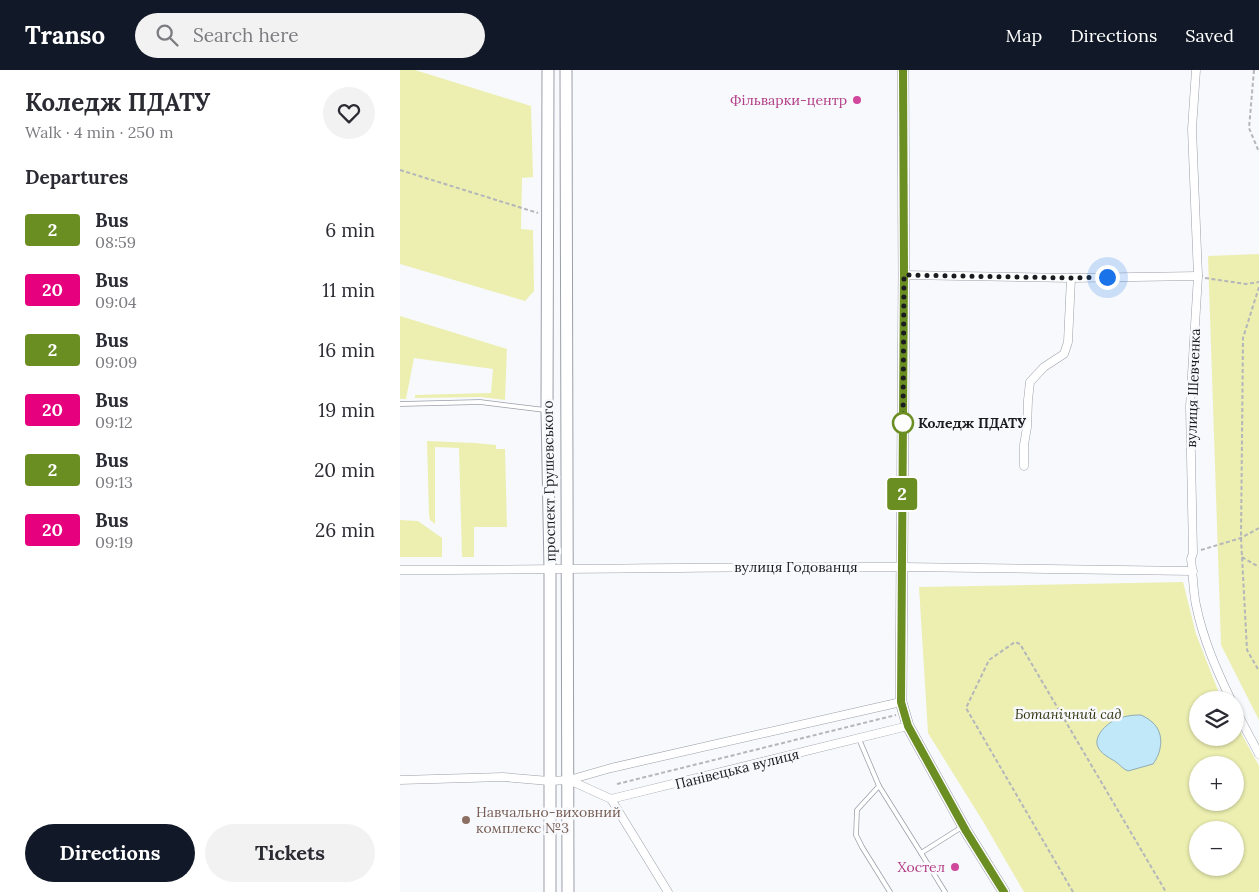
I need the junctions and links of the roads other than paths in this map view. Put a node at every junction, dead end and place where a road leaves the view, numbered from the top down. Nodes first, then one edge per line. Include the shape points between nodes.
1 (548, 70) edge
2 (566, 70) edge
3 (903, 70) edge
4 (1196, 70) edge
5 (904, 275) junction
6 (1198, 276) junction
7 (1071, 278) junction
8 (400, 404) edge
9 (547, 411) junction
10 (1024, 466) dead end
11 (902, 567) junction
12 (568, 568) junction
13 (550, 569) junction
14 (400, 570) edge
15 (1193, 571) junction
16 (1227, 691) edge
17 (901, 702) junction
18 (908, 726) junction
19 (1244, 726) edge
20 (859, 739) junction
21 (1259, 754) edge
22 (400, 780) edge
23 (569, 780) junction
24 (550, 781) junction
25 (879, 786) junction
26 (611, 800) junction
27 (964, 826) junction
28 (921, 853) junction
29 (550, 892) edge
30 (568, 892) edge
31 (668, 892) edge
32 (890, 892) edge
33 (945, 892) edge
34 (1004, 892) edge

1 - 9 main road, проспект Грушевського
2 - 12 main road, проспект Грушевського
3 - 5 street
4 - 6 street, вулиця Шевченка via 1192,129
5 - 7 street
5 - 11 street
6 - 7 street
6 - 15 street, вулиця Шевченка via 1190,407
7 - 10 street via 1068,342 1064,354 1044,367 1030,382
8 - 9 lane via 480,402
9 - 13 main road, проспект Грушевського
11 - 12 street, вулиця Годованця
11 - 15 street, вулиця Годованця
11 - 17 street
12 - 13 street, вулиця Годованця
12 - 23 main road, проспект Грушевського
13 - 14 street, вулиця Годованця
13 - 24 main road, проспект Грушевського
15 - 16 street, вулиця Шевченка via 1196,604 1205,642
17 - 18 street
17 - 23 street, Панівецька вулиця
18 - 20 street, Панівецька вулиця
18 - 27 street
19 - 21 street
20 - 25 lane
20 - 26 street, Панівецька вулиця
22 - 24 street, Панівецька вулиця via 503,777
23 - 24 street, Панівецька вулиця
23 - 26 street, Панівецька вулиця
23 - 30 main road, проспект Грушевського
24 - 29 main road, проспект Грушевського
25 - 28 lane
25 - 32 lane via 857,810 856,835
26 - 31 street
27 - 28 lane
27 - 34 street
28 - 33 lane

